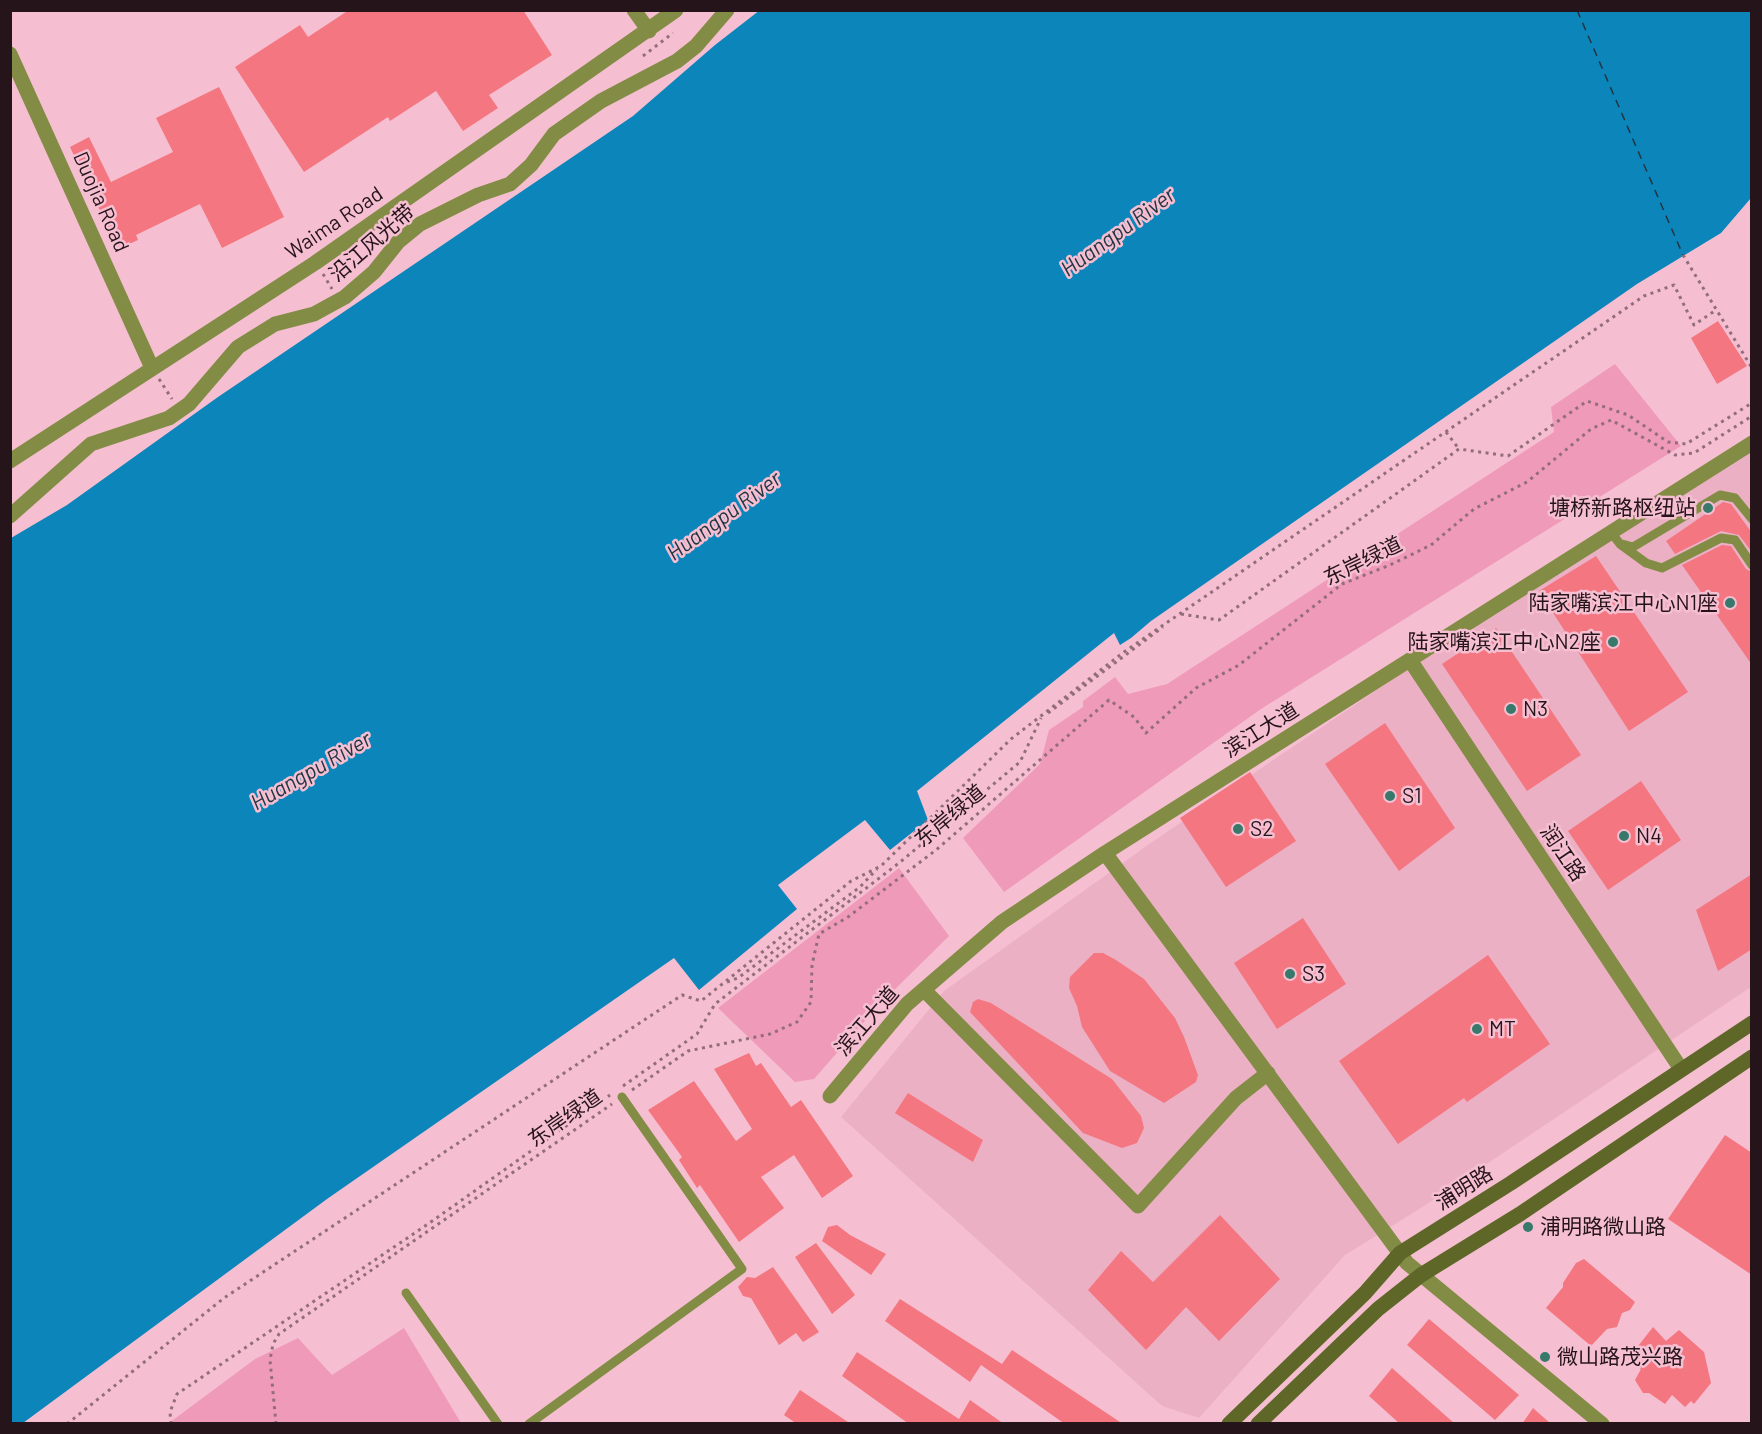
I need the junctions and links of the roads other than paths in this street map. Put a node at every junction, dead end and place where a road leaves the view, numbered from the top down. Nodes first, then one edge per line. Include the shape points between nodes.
1 (633, 10) edge
2 (676, 10) edge
3 (727, 10) edge
4 (649, 31) junction
5 (10, 54) edge
6 (152, 368) junction
7 (1752, 443) edge
8 (10, 461) edge
9 (10, 516) edge
10 (1752, 519) edge
11 (1615, 538) junction
12 (1752, 565) edge
13 (1410, 660) junction
14 (1105, 853) junction
15 (924, 990) junction
16 (1752, 1023) edge
17 (1752, 1057) edge
18 (1681, 1069) junction
19 (1268, 1073) junction
20 (621, 1093) road end
21 (830, 1096) dead end
22 (1404, 1258) junction
23 (1421, 1275) junction
24 (406, 1293) dead end
25 (498, 1424) edge
26 (529, 1424) edge
27 (1228, 1424) edge
28 (1258, 1424) edge
29 (1602, 1424) edge

1 - 4 street
2 - 4 street, Waima Road
3 - 9 street, 沿江风光带 via 696,46 677,61 601,101 554,134 531,165 510,184 420,224 398,242 374,272 340,300 314,314 275,324 238,347 189,404 169,417 91,444
4 - 6 street, Waima Road via 315,263
5 - 6 street, Duojia Road
6 - 8 street, Waima Road
7 - 11 street, 滨江大道
10 - 11 lane via 1735,498 1720,495 1633,547
11 - 12 lane via 1646,563 1662,568 1721,538 1735,540
11 - 13 street, 滨江大道
13 - 14 street, 滨江大道
13 - 18 street, 润江路
14 - 15 street, 滨江大道 via 1002,922
14 - 19 street
15 - 19 street via 1138,1206 1236,1098
15 - 21 street, 滨江大道 via 907,1004
16 - 18 main road, 浦明路
17 - 23 main road via 1520,1214
18 - 22 main road, 浦明路
19 - 22 street
20 - 26 lane via 742,1269
22 - 23 street
22 - 27 main road, 浦明路
23 - 28 main road via 1378,1309
23 - 29 street
24 - 25 lane

